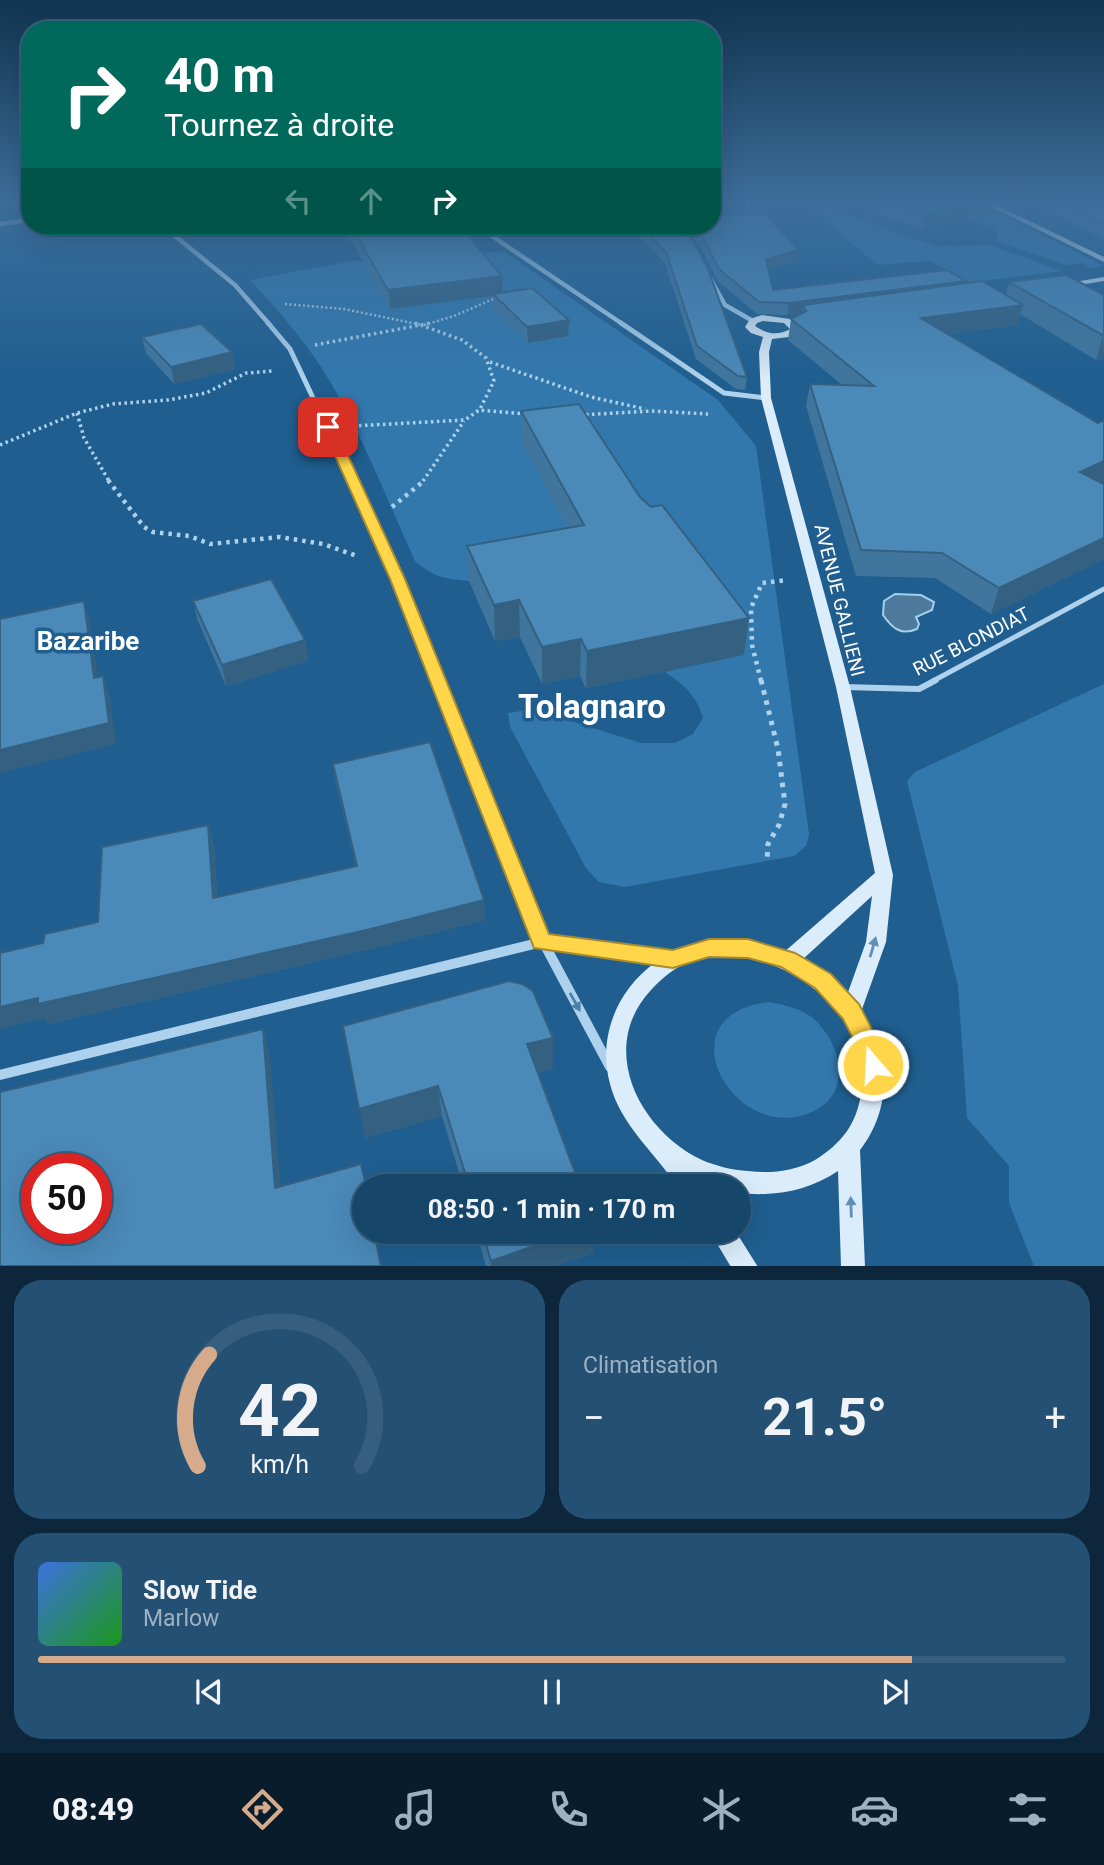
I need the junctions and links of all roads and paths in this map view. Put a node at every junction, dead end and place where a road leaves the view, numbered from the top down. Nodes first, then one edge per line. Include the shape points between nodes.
1 (207, 262) edge
2 (530, 262) edge
3 (706, 269) edge
4 (1104, 279) edge
5 (1045, 287) edge
6 (501, 292) edge
7 (256, 307) junction
8 (799, 319) edge
9 (753, 321) junction
10 (787, 321) junction
11 (425, 325) junction
12 (768, 335) junction
13 (290, 349) junction
14 (489, 361) junction
15 (298, 366) junction
16 (766, 398) junction
17 (479, 410) junction
18 (652, 411) junction
19 (77, 413) junction
20 (537, 414) edge
21 (570, 415) edge
22 (771, 417) junction
23 (465, 420) junction
24 (328, 427) junction
25 (0, 445) edge
26 (371, 520) junction
27 (398, 579) junction
28 (816, 579) junction
29 (1104, 589) edge
30 (843, 687) junction
31 (767, 861) dead end
32 (884, 875) junction
33 (542, 942) junction
34 (673, 959) junction
35 (788, 960) junction
36 (851, 1012) junction
37 (0, 1075) edge
38 (621, 1087) junction
39 (849, 1148) junction
40 (665, 1149) junction
41 (683, 1174) edge
42 (730, 1244) edge
43 (746, 1266) edge
44 (853, 1266) edge

1 - 7 street
2 - 16 street via 724,393
3 - 9 street via 725,304
4 - 5 main road
6 - 11 path via 459,315
7 - 11 path via 311,304
7 - 13 street
8 - 10 main road
9 - 10 main road
9 - 12 main road via 752,329
10 - 12 main road via 795,326 794,332
11 - 13 path
11 - 14 path via 475,346
12 - 16 main road, AVENUE GALLIENI
13 - 15 street
14 - 17 path via 495,379 493,394
14 - 18 path via 591,397
15 - 19 path via 246,373 206,393
15 - 24 street
16 - 22 main road, AVENUE GALLIENI
17 - 20 path
17 - 23 path
18 - 21 path
18 - 22 path
19 - 25 path
19 - 27 path via 84,438 111,485 153,533 189,536 210,544 279,537 323,544 354,554
22 - 28 main road, AVENUE GALLIENI
23 - 24 path
23 - 26 path via 428,477
24 - 26 street
26 - 27 street
27 - 33 street
28 - 30 main road, AVENUE GALLIENI
28 - 31 path via 762,583 751,608 752,645 778,749 785,804 768,844
29 - 30 lane, RUE BLONDIAT via 919,689
30 - 32 main road, AVENUE GALLIENI
32 - 35 main road
36 -> 32 main road, AVENUE GALLIENI via 876,942
33 - 34 street
33 - 37 street
33 -> 38 street
34 - 35 main road via 709,948 748,948
34 - 38 main road via 643,981 623,1010 615,1047
35 - 36 main road via 823,981
36 - 39 main road via 868,1045 874,1081 869,1117
38 - 40 main road via 637,1120
39 - 40 main road via 819,1172 780,1184 739,1183 699,1171
44 -> 39 main road
40 - 41 main road
42 - 43 main road

